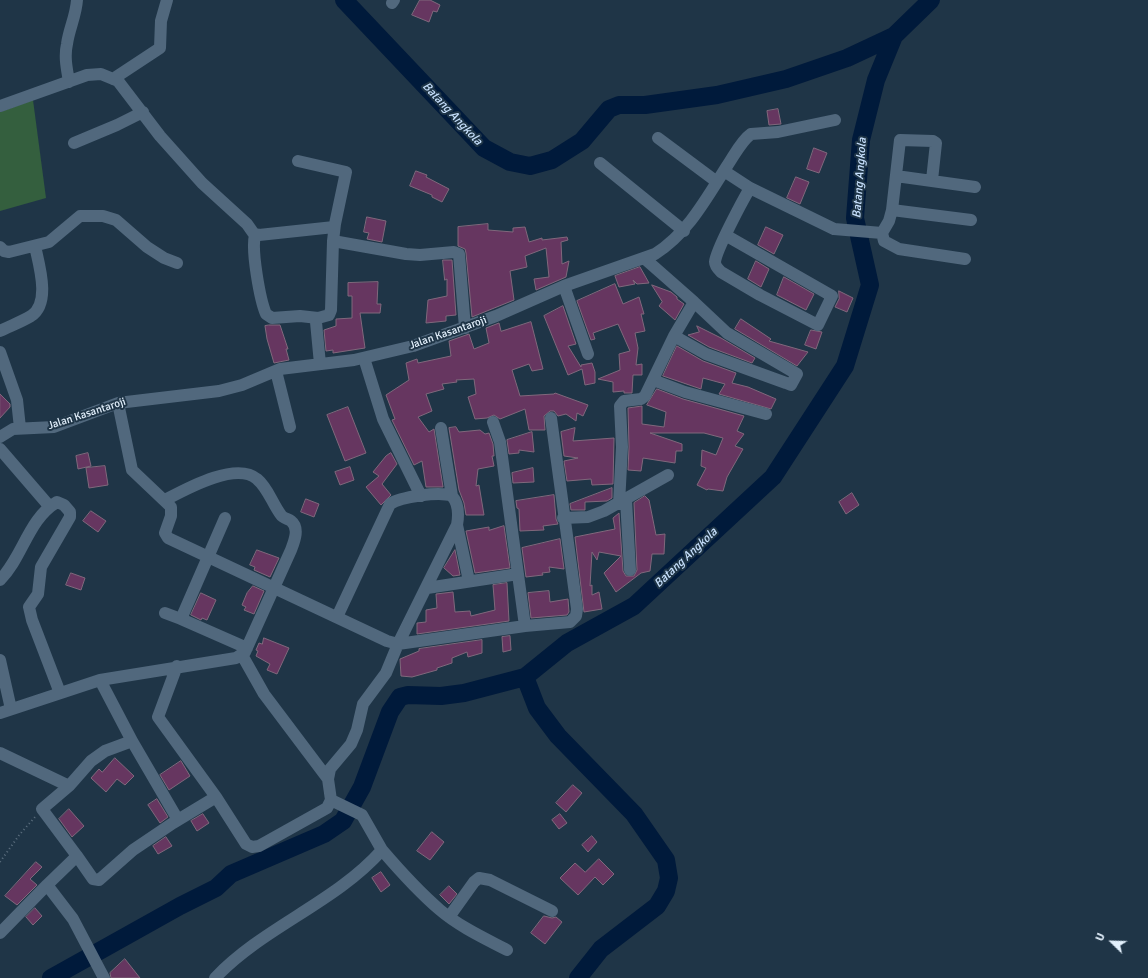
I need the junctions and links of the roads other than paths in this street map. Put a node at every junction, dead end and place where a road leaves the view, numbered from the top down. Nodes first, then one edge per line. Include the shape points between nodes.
1 (77, 0) edge
2 (167, 0) edge
3 (114, 79) junction
4 (69, 82) junction
5 (0, 106) edge
6 (143, 112) junction
7 (835, 120) dead end
8 (658, 138) dead end
9 (74, 143) dead end
10 (298, 161) dead end
11 (600, 163) dead end
12 (724, 171) junction
13 (896, 176) junction
14 (932, 180) junction
15 (717, 182) junction
16 (975, 187) dead end
17 (750, 188) junction
18 (892, 210) junction
19 (971, 220) dead end
20 (334, 227) junction
21 (684, 231) junction
22 (878, 232) junction
23 (255, 235) junction
24 (727, 236) junction
25 (333, 241) junction
26 (0, 246) edge
27 (35, 246) junction
28 (644, 258) junction
29 (965, 260) dead end
30 (177, 263) dead end
31 (564, 286) junction
32 (694, 302) junction
33 (318, 318) junction
34 (465, 328) junction
35 (0, 331) edge
36 (674, 336) junction
37 (0, 352) edge
38 (588, 354) dead end
39 (364, 358) junction
40 (320, 364) junction
41 (276, 371) junction
42 (653, 380) junction
43 (118, 403) junction
44 (766, 414) dead end
45 (551, 418) dead end
46 (493, 422) dead end
47 (290, 427) dead end
48 (20, 428) junction
49 (441, 428) dead end
50 (0, 436) edge
51 (0, 449) edge
52 (668, 475) dead end
53 (421, 496) junction
54 (452, 496) junction
55 (165, 500) junction
56 (622, 502) junction
57 (50, 508) junction
58 (225, 518) dead end
59 (563, 518) junction
60 (457, 525) junction
61 (209, 557) junction
62 (630, 570) dead end
63 (518, 574) junction
64 (0, 580) edge
65 (469, 581) junction
66 (275, 587) junction
67 (427, 588) junction
68 (166, 613) dead end
69 (337, 617) junction
70 (181, 619) junction
71 (525, 626) junction
72 (398, 644) junction
73 (245, 652) junction
74 (0, 660) edge
75 (177, 666) junction
76 (100, 680) junction
77 (60, 693) junction
78 (6, 711) edge
79 (132, 741) junction
80 (0, 753) edge
81 (328, 779) junction
82 (69, 786) junction
83 (216, 797) junction
84 (337, 802) junction
85 (178, 820) junction
86 (382, 850) junction
87 (77, 856) junction
88 (47, 885) junction
89 (552, 911) dead end
90 (449, 917) junction
91 (0, 933) edge
92 (507, 950) dead end
93 (104, 978) edge
94 (215, 978) edge

1 - 4 street via 66,54
2 - 3 street via 161,21 160,48
3 - 4 street via 93,74
3 - 6 street
4 - 5 street
6 - 9 street
6 - 23 street via 160,136 202,183 247,224
7 - 12 street, Jalan Kasantaroji via 778,132 751,134
8 - 15 street
10 - 20 street via 346,172
11 - 21 street
12 - 15 street, Jalan Kasantaroji
12 - 17 street
13 - 14 street
13 - 14 street via 900,140 933,141 936,144
13 - 18 street
14 - 16 street
15 - 21 street, Jalan Kasantaroji
17 - 22 street via 834,229
17 - 24 street
18 - 19 street
18 - 22 street via 890,219
20 - 23 street
20 - 25 street
21 - 28 street, Jalan Kasantaroji via 667,246
22 - 29 street via 884,241 894,248
23 - 33 street via 254,258 266,314 272,318
24 - 24 street via 832,296 818,325 720,272 715,263
25 - 33 street via 332,310 327,317
25 - 34 street via 397,254 458,253
26 - 27 street via 6,252
27 - 30 street via 54,239 80,216 108,216 147,247
27 - 35 street via 43,281 38,308 31,316
28 - 31 street, Jalan Kasantaroji
28 - 32 street
31 - 34 street, Jalan Kasantaroji
31 - 38 street
32 - 36 street
32 - 36 street via 727,333 797,374 792,384 722,361
33 - 40 street via 316,330
34 - 39 street, Jalan Kasantaroji via 414,346
36 - 42 street
37 - 48 street via 17,400
39 - 40 street, Jalan Kasantaroji
39 - 53 street via 383,419
40 - 41 street, Jalan Kasantaroji
41 - 43 street, Jalan Kasantaroji via 219,391
41 - 47 street
42 - 44 street via 685,392
42 - 56 street via 643,398 624,401 620,406
43 - 48 street, Jalan Kasantaroji via 54,426
43 - 55 street via 132,470
45 - 59 street
46 - 63 street via 500,442
48 - 50 street, Jalan Kasantaroji via 8,430
49 - 54 street
51 - 57 street
52 - 56 street
53 - 54 street
53 - 69 street via 394,501 386,509
54 - 60 street via 457,504
55 - 61 street via 172,509 166,536
55 - 66 street via 185,489 223,476 245,473 258,480 282,516 293,522 296,529 294,543
56 - 59 street via 588,517
56 - 62 street
57 - 64 street via 37,521 12,566
57 - 77 street via 58,502 70,512 70,517 41,567 38,594 29,607
58 - 61 street
59 - 71 street via 576,616 570,622
60 - 65 street
60 - 67 street
61 - 66 street
61 - 70 street
63 - 65 street
63 - 71 street
65 - 67 street
66 - 69 street
66 - 73 street
67 - 72 street
68 - 70 street
69 - 72 street
70 - 73 street
71 - 72 street
72 - 81 street via 386,673 363,704 354,737 333,764
73 - 75 street via 236,658
73 - 81 street via 264,694
74 - 78 street
75 - 76 street
75 - 83 street via 158,717
76 - 77 street
76 - 79 street
77 - 78 street
79 - 82 street via 105,751 91,760
79 - 85 street
80 - 82 street
81 - 84 street
82 - 87 street via 42,809
83 - 84 street via 246,844 252,847 259,846
83 - 85 street
84 - 86 street via 360,813
85 - 87 street via 133,850 99,880 93,879
86 - 90 street via 424,895
86 - 94 street via 370,864 344,884 247,950
87 - 88 street
88 - 91 street
88 - 93 street via 73,919
89 - 90 street via 490,880 479,878
90 - 92 street

